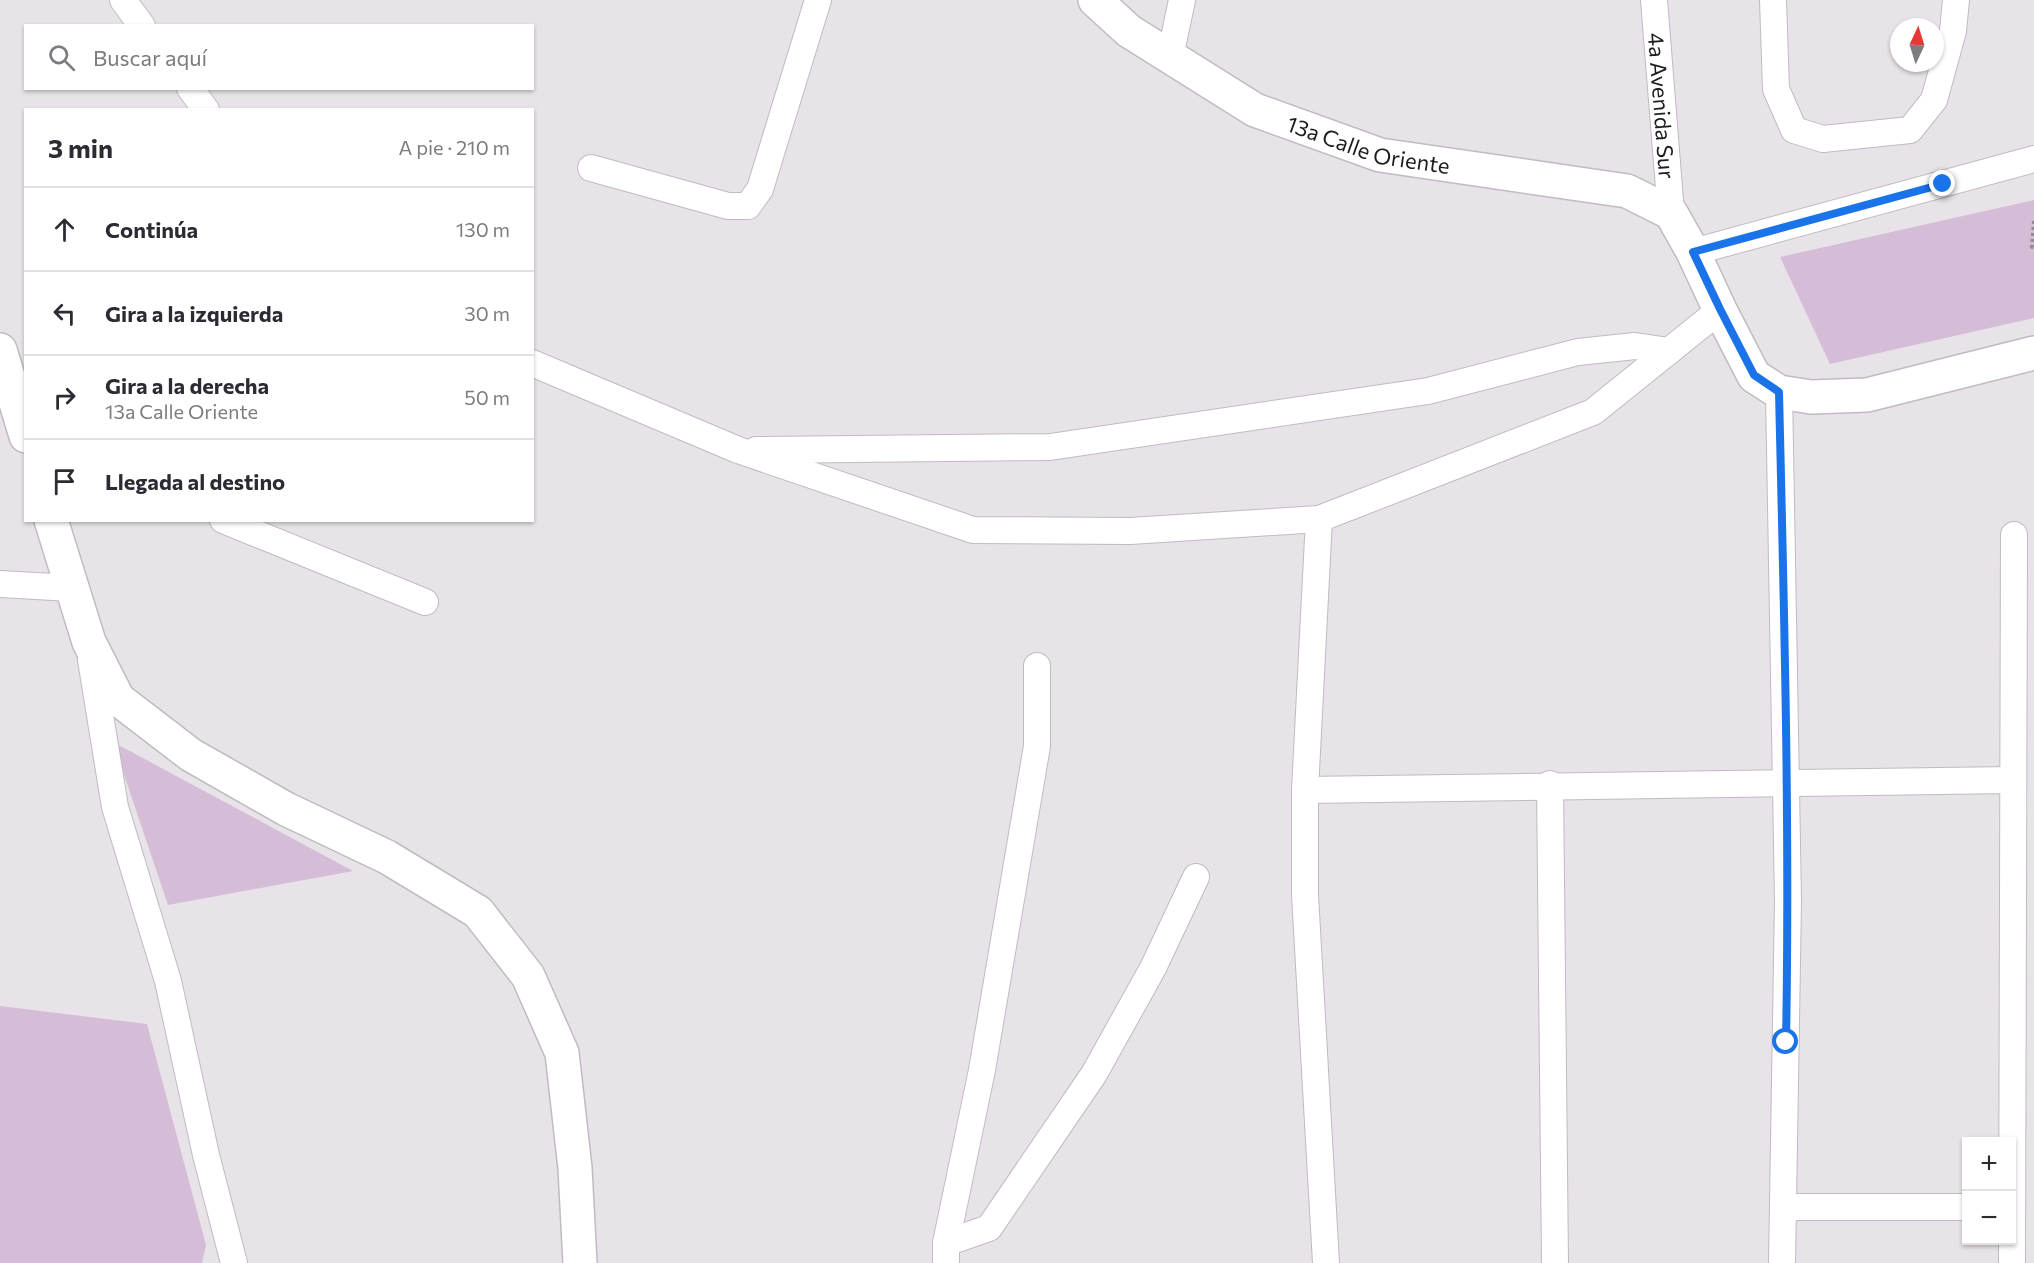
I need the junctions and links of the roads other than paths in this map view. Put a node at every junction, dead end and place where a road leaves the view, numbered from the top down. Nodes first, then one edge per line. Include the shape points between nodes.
1 (123, 0) edge
2 (818, 0) edge
3 (1095, 0) edge
4 (1182, 0) edge
5 (1654, 0) edge
6 (1773, 0) edge
7 (1956, 0) edge
8 (141, 24) edge
9 (1170, 57) junction
10 (191, 90) edge
11 (205, 108) edge
12 (2034, 159) edge
13 (591, 168) dead end
14 (1671, 213) junction
15 (1693, 252) junction
16 (1720, 309) junction
17 (1669, 351) junction
18 (2034, 353) edge
19 (10, 362) edge
20 (534, 364) edge
21 (1779, 392) junction
22 (24, 427) edge
23 (738, 450) junction
24 (1320, 519) junction
25 (52, 522) edge
26 (229, 522) edge
27 (2014, 535) dead end
28 (0, 584) edge
29 (71, 588) junction
30 (425, 602) dead end
31 (88, 642) junction
32 (1037, 666) dead end
33 (2013, 780) junction
34 (1550, 784) junction
35 (1787, 785) junction
36 (1305, 790) junction
37 (1196, 876) dead end
38 (2012, 1191) edge
39 (1784, 1206) junction
40 (1962, 1208) edge
41 (2016, 1209) edge
42 (2034, 1212) edge
43 (2012, 1245) edge
44 (946, 1253) edge
45 (234, 1263) edge
46 (580, 1263) edge
47 (1326, 1263) edge
48 (1555, 1263) edge
49 (1782, 1263) edge
50 (2012, 1263) edge

1 - 8 street
2 - 13 street via 760,189 748,206 728,206
3 - 9 street, 13a Calle Oriente via 1129,31
4 - 9 street
5 - 14 street, 4a Avenida Sur
6 - 7 street via 1776,89 1794,130 1823,139 1910,130 1934,100 1953,32
9 - 14 street, 13a Calle Oriente via 1255,110 1380,155 1627,191
10 - 11 street
12 - 15 street
14 - 15 street
15 - 16 street
16 - 17 street
16 - 21 street via 1754,375
17 - 23 street via 1635,346 1578,352 1428,391 1050,447
17 - 24 street via 1593,412
18 - 21 street via 1867,395 1811,397
19 - 22 street
20 - 23 street
21 - 35 street
23 - 24 street via 973,530 1130,531
24 - 36 street
25 - 29 street
26 - 30 street
27 - 33 street
28 - 29 street
29 - 31 street
31 - 45 street via 115,807 168,981
31 - 46 street via 118,699 191,755 286,809 387,857 478,912 528,976 562,1053 575,1168
32 - 44 street via 1037,746 982,1070
33 - 35 street
33 - 38 street
34 - 35 street
34 - 36 street
34 - 48 street
35 - 39 street
36 - 47 street via 1305,894
37 - 44 street via 1153,968 1094,1074 989,1228
39 - 40 street
39 - 49 street
41 - 42 street
43 - 50 street

